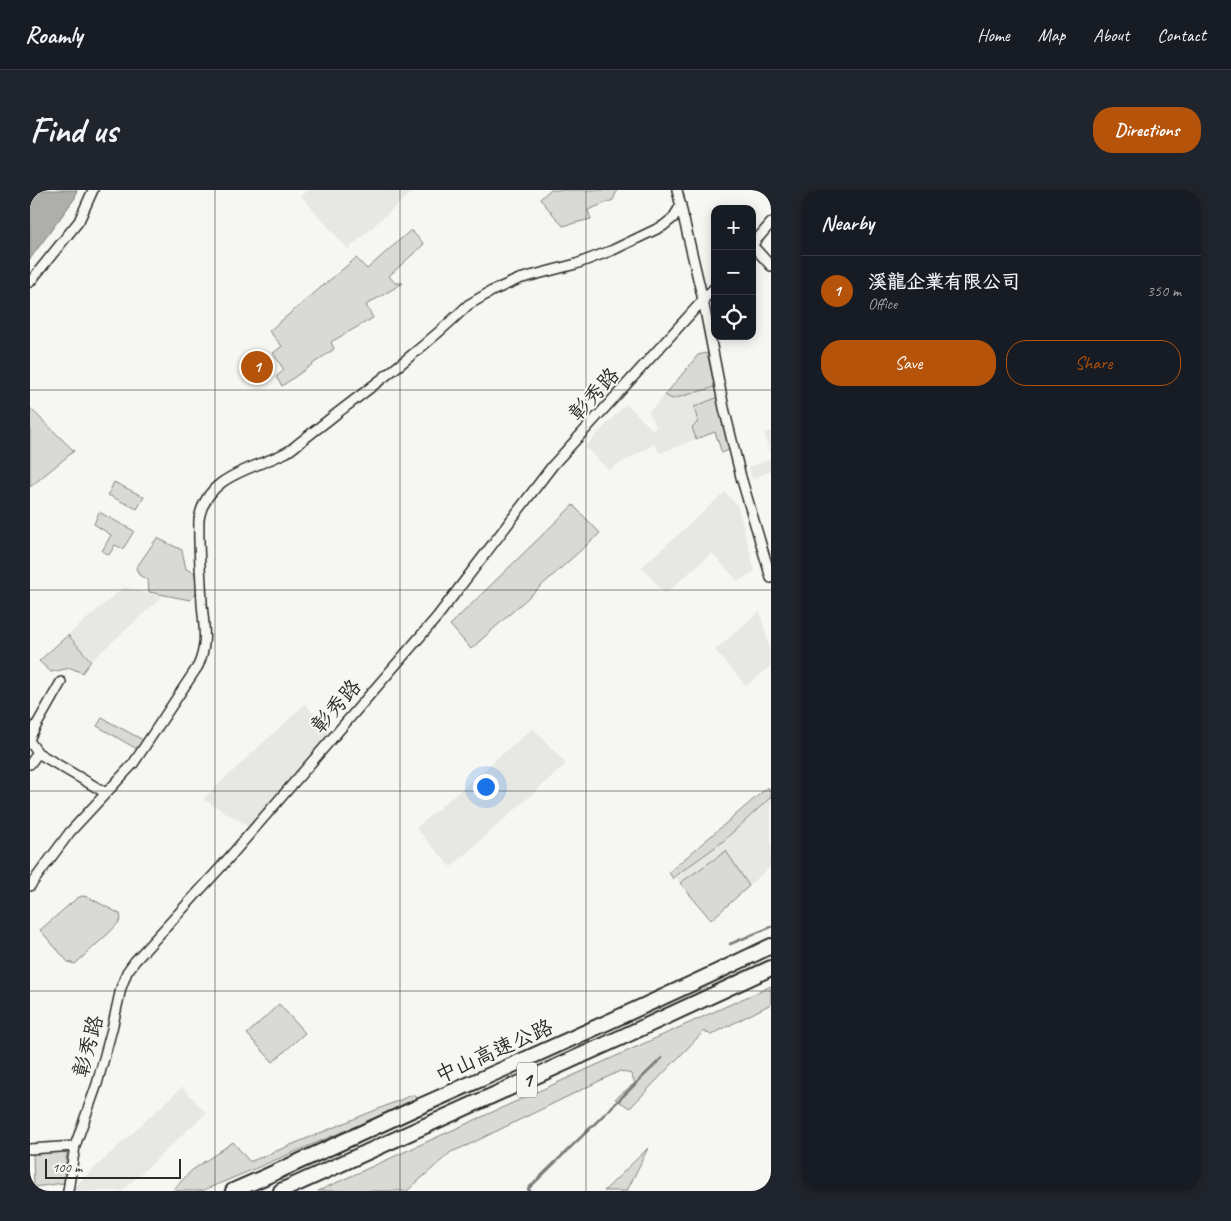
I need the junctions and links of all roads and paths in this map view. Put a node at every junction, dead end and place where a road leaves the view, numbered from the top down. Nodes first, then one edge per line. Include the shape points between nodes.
1 (93, 190) edge
2 (677, 190) edge
3 (681, 205) junction
4 (771, 224) edge
5 (756, 241) edge
6 (756, 249) edge
7 (771, 266) edge
8 (30, 282) edge
9 (711, 292) edge
10 (704, 300) junction
11 (771, 578) edge
12 (61, 682) dead end
13 (30, 740) edge
14 (38, 753) junction
15 (30, 764) edge
16 (106, 793) junction
17 (30, 886) edge
18 (771, 946) edge
19 (771, 968) edge
20 (75, 1146) junction
21 (30, 1149) edge
22 (68, 1191) edge
23 (233, 1191) edge
24 (282, 1191) edge

1 - 8 street via 78,221
2 - 3 street
3 - 10 street
3 - 16 street via 663,226 613,250 520,279 468,305 399,366 287,452 232,476 214,488 199,519 205,640 201,659 133,764
4 - 5 street
6 - 7 street
9 - 10 street, 彰秀路
10 - 11 street via 724,408
10 - 20 street, 彰秀路 via 553,466 437,617 221,867 135,961 121,988 97,1084
12 - 13 street
13 - 14 street
14 - 15 street
14 - 16 street
16 - 17 street via 70,832
18 - 23 highway, 中山高速公路 / 1
19 - 24 highway, 中山高速公路 / 1
20 - 21 street
20 - 22 street, 彰秀路

